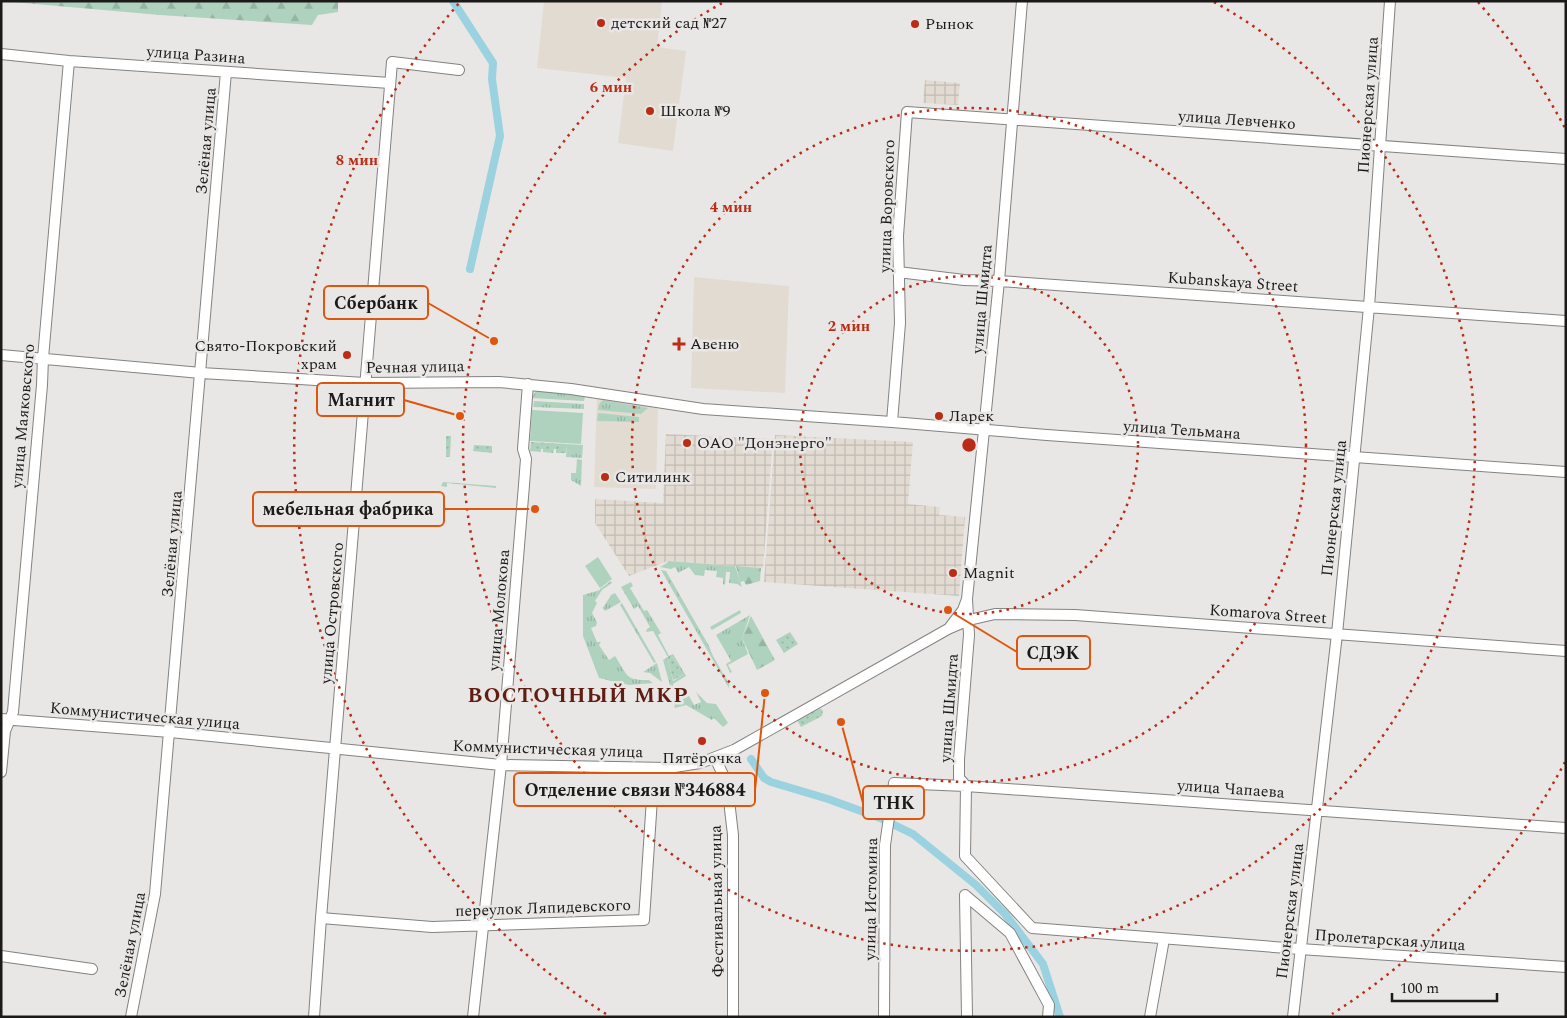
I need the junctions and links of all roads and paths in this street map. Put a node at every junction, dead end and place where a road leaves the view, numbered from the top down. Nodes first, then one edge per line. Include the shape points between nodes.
1 (1022, 1) edge
2 (1390, 1) edge
3 (1, 54) edge
4 (69, 60) junction
5 (459, 70) dead end
6 (226, 72) junction
7 (390, 83) junction
8 (907, 112) joint
9 (1012, 120) junction
10 (1380, 145) junction
11 (1566, 158) edge
12 (898, 272) junction
13 (999, 281) junction
14 (1369, 307) junction
15 (1566, 321) edge
16 (1, 355) edge
17 (43, 358) junction
18 (202, 373) junction
19 (365, 383) junction
20 (528, 384) junction
21 (797, 416) joint
22 (892, 422) junction
23 (985, 430) junction
24 (1355, 456) junction
25 (1566, 472) edge
26 (967, 599) junction
27 (969, 620) junction
28 (948, 630) junction
29 (1337, 634) junction
30 (1566, 651) edge
31 (5, 719) edge
32 (170, 732) junction
33 (336, 749) junction
34 (715, 758) junction
35 (501, 765) junction
36 (654, 768) junction
37 (1, 772) edge
38 (894, 783) joint
39 (966, 786) junction
40 (1317, 810) junction
41 (1566, 828) edge
42 (321, 918) junction
43 (482, 925) junction
44 (1032, 928) joint
45 (1164, 939) junction
46 (1300, 949) junction
47 (1, 956) edge
48 (1566, 967) edge
49 (92, 969) dead end
50 (131, 1017) edge
51 (314, 1017) edge
52 (473, 1017) edge
53 (733, 1017) edge
54 (884, 1017) edge
55 (967, 1017) edge
56 (1048, 1017) edge
57 (1150, 1017) edge
58 (1293, 1017) edge

1 - 9 street, улица Шмидта
2 - 10 street, Пионерская улица
3 - 4 street, улица Разина
4 - 6 street, улица Разина
4 - 17 street, улица Маяковского
5 - 7 street, улица Островского via 392,62
6 - 7 street, улица Разина
6 - 18 street, Зелёная улица
7 - 19 street, улица Островского
8 - 9 street, улица Левченко
8 - 12 street, улица Воровского
9 - 10 street, улица Левченко
9 - 13 street, улица Шмидта
10 - 11 street, улица Левченко
10 - 14 street, Пионерская улица
12 - 13 street, Kubanskaya Street
12 - 22 street, улица Воровского via 901,299
13 - 14 street, Kubanskaya Street
13 - 23 street, улица Шмидта
14 - 15 street, Kubanskaya Street
14 - 24 street, Пионерская улица
16 - 17 street, Речная улица
17 - 18 street, Речная улица
17 - 31 street, улица Маяковского via 12,712
18 - 19 street, Речная улица
18 - 32 street, Зелёная улица
19 - 20 street, Речная улица
19 - 33 street, улица Островского
20 - 21 street, Речная улица via 690,408
20 - 35 street, улица Молокова via 523,449 526,459
21 - 22 street, улица Тельмана
22 - 23 street, улица Тельмана
23 - 24 street, улица Тельмана
23 - 26 street, улица Шмидта
24 - 25 street, улица Тельмана
24 - 29 street, Пионерская улица
26 - 27 street, улица Шмидта
26 - 28 street, улица Шмидта
27 - 28 street, Коммунистическая улица
27 - 29 street, Komarova Street via 996,614 1044,614
27 - 39 street, улица Шмидта via 959,759 959,778
28 - 34 street, Коммунистическая улица
29 - 30 street, Komarova Street
29 - 40 street, Пионерская улица
31 - 32 street, Коммунистическая улица
31 - 37 street, улица Маяковского
32 - 33 street, Коммунистическая улица
32 - 50 street, Зелёная улица via 156,894
33 - 35 street, Коммунистическая улица
33 - 42 street, улица Островского
34 - 36 street, Коммунистическая улица via 683,766
34 - 53 street, Фестивальная улица via 727,783 733,834
35 - 36 street, Коммунистическая улица
35 - 43 street, улица Молокова
36 - 43 street, переулок Ляпидевского via 644,920
38 - 39 street, улица Чапаева
38 - 54 street, улица Истомина via 886,845
39 - 40 street, улица Чапаева
39 - 44 street, улица Шмидта via 965,856
40 - 41 street, улица Чапаева
40 - 46 street, Пионерская улица
42 - 43 street, переулок Ляпидевского via 432,927
42 - 51 street, улица Островского
43 - 52 street, улица Молокова
44 - 45 street, Пролетарская улица
45 - 46 street, Пролетарская улица
45 - 57 street
46 - 48 street, Пролетарская улица
46 - 58 street, Пионерская улица
47 - 49 street
55 - 56 street via 965,895 1010,933 1049,1005

